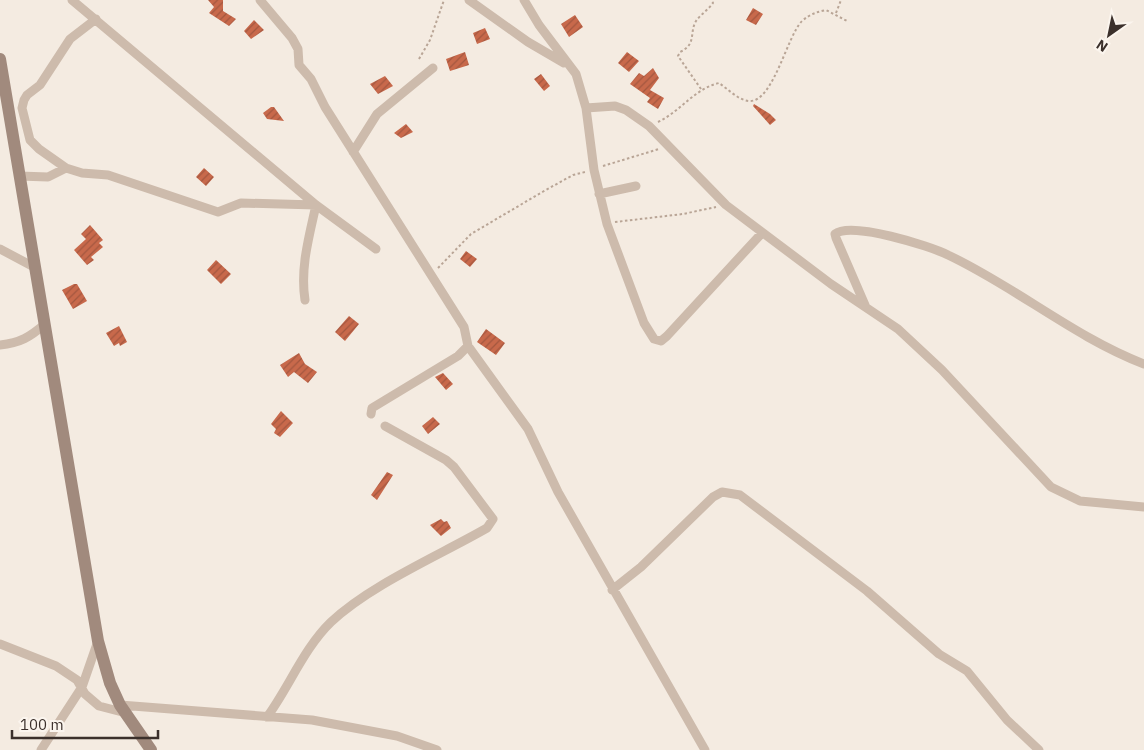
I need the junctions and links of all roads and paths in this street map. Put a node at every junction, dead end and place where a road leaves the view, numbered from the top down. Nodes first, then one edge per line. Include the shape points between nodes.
1 (72, 0) edge
2 (260, 0) edge
3 (444, 0) edge
4 (469, 0) edge
5 (524, 0) edge
6 (712, 0) edge
7 (840, 0) edge
8 (836, 13) junction
9 (96, 19) junction
10 (848, 20) dead end
11 (0, 58) edge
12 (419, 59) dead end
13 (566, 64) junction
14 (433, 68) dead end
15 (702, 90) junction
16 (586, 108) junction
17 (649, 126) junction
18 (671, 146) junction
19 (353, 152) junction
20 (66, 168) junction
21 (594, 170) junction
22 (20, 176) junction
23 (636, 186) dead end
24 (599, 194) junction
25 (316, 205) junction
26 (726, 205) junction
27 (607, 224) junction
28 (761, 234) junction
29 (0, 249) edge
30 (376, 249) dead end
31 (34, 267) junction
32 (431, 276) junction
33 (305, 300) dead end
34 (865, 306) junction
35 (45, 324) junction
36 (0, 345) edge
37 (468, 346) junction
38 (1144, 364) edge
39 (371, 414) dead end
40 (385, 426) dead end
41 (1144, 507) edge
42 (612, 590) junction
43 (98, 641) junction
44 (0, 644) edge
45 (82, 686) junction
46 (123, 709) junction
47 (267, 716) junction
48 (41, 750) edge
49 (151, 750) edge
50 (436, 750) edge
51 (705, 750) edge
52 (1039, 750) edge

1 - 9 street
2 - 19 street via 292,38 298,49 299,65 312,79
3 - 12 path via 430,40
4 - 13 street via 528,42
5 - 13 street
6 - 15 path via 713,3 695,22 693,37 678,56
7 - 8 path
8 - 10 path
8 - 15 path via 826,10 810,14 800,23 778,64 774,80 753,100 739,97 720,83
9 - 20 street via 70,39 40,85 27,94 22,108 30,140
9 - 25 street
11 - 22 main road
13 - 16 street via 576,74
14 - 19 street via 377,114
15 - 17 path via 682,107
16 - 17 street via 615,106
16 - 21 street
17 - 18 street
18 - 21 path
18 - 26 street
19 - 32 street
20 - 22 street via 48,177
20 - 25 street via 108,175 218,212 241,203
21 - 24 street
21 - 32 path via 574,175 471,234
22 - 31 main road
23 - 24 street
24 - 27 street
25 - 30 street
25 - 33 street via 302,281
26 - 27 path
26 - 28 street
27 - 28 street via 644,323 654,339 661,341
28 - 34 street
29 - 31 street
31 - 35 main road
32 - 37 street via 464,327
34 - 38 street via 836,238 837,232 852,230 879,234 947,254 1108,349
34 - 41 street via 898,329 942,370 1051,487 1080,501
35 - 36 street via 17,344
35 - 43 main road
37 - 39 street via 458,356 372,408
37 - 42 street via 528,429 558,492
40 - 47 street via 450,463 493,519 492,522 487,528 384,584 331,623
42 - 51 street
42 - 52 street via 642,567 714,497 722,492 740,495 868,591 939,654 967,671 1007,720
43 - 45 street
43 - 46 main road via 110,683
44 - 45 street via 42,659 70,674
45 - 46 street via 85,694 99,706
45 - 48 street
46 - 47 street
46 - 49 main road
47 - 50 street via 312,720 398,736

